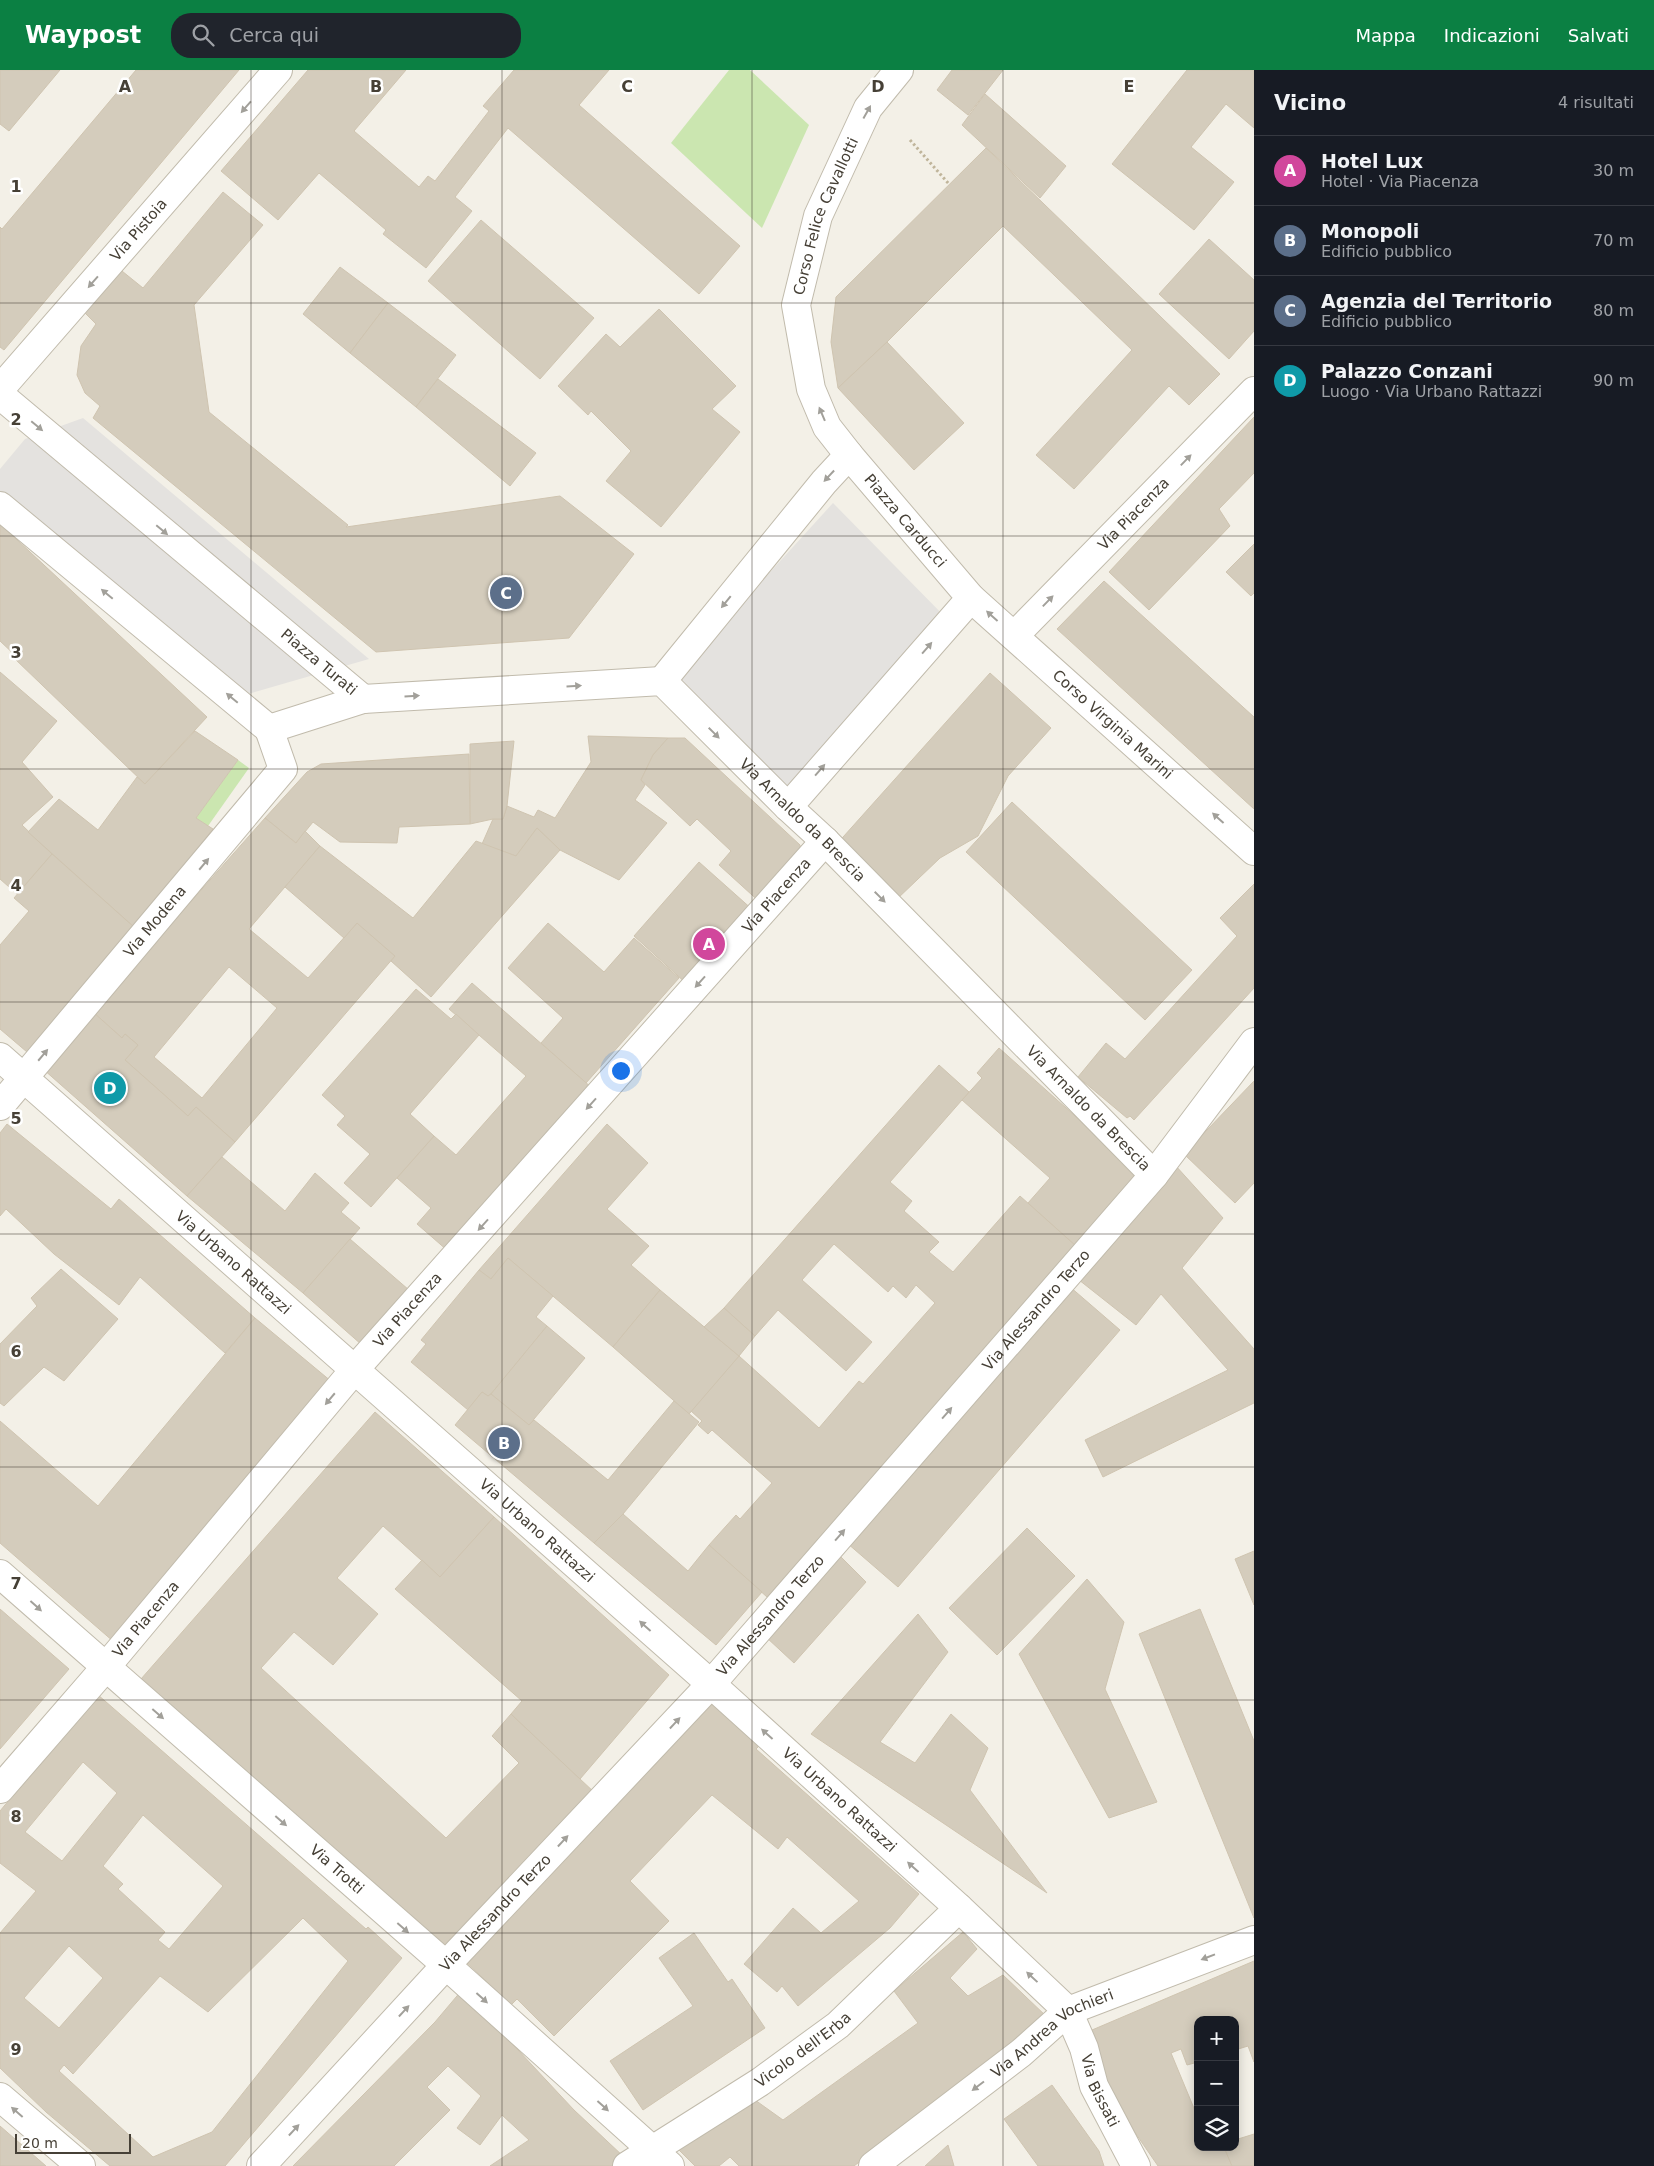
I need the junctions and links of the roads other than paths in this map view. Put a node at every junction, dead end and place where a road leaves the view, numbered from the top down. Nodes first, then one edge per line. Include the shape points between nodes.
1 (278, 70) edge
2 (899, 70) edge
3 (0, 389) edge
4 (1254, 390) edge
5 (0, 395) edge
6 (849, 455) junction
7 (0, 506) edge
8 (971, 598) junction
9 (1014, 636) junction
10 (662, 680) junction
11 (363, 699) junction
12 (269, 729) junction
13 (788, 807) junction
14 (825, 841) junction
15 (1254, 851) edge
16 (1254, 1042) edge
17 (0, 1056) edge
18 (24, 1078) junction
19 (0, 1106) edge
20 (1154, 1175) junction
21 (355, 1369) junction
22 (0, 1574) edge
23 (105, 1668) junction
24 (711, 1684) junction
25 (0, 1789) edge
26 (959, 1908) junction
27 (1254, 1940) edge
28 (446, 1965) junction
29 (1068, 2011) junction
30 (0, 2097) edge
31 (661, 2158) edge
32 (80, 2166) edge
33 (260, 2166) edge
34 (628, 2166) edge
35 (873, 2166) edge
36 (1136, 2166) edge

1 -> 3 street, Via Pistoia
6 -> 2 street, Corso Felice Cavallotti via 828,426 811,389 796,305 818,216 868,108
9 -> 4 street, Via Piacenza
5 -> 11 street, Piazza Turati
6 - 8 street, Piazza Carducci
6 -> 10 street
12 -> 7 street
9 -> 8 street, Corso Virginia Marini
13 -> 8 street
15 -> 9 street, Corso Virginia Marini
11 -> 10 street
10 -> 13 street, Via Arnaldo da Brescia
11 - 12 street, Piazza Turati
18 -> 12 street, Via Modena via 283,769
13 - 14 street, Via Arnaldo da Brescia
14 -> 20 street, Via Arnaldo da Brescia
14 -> 21 street, Via Piacenza
16 - 20 street, Via Alessandro Terzo
17 - 18 street, Via Urbano Rattazzi
18 - 19 street, Via Modena
18 - 21 street, Via Urbano Rattazzi
24 -> 20 street, Via Alessandro Terzo
21 -> 23 street, Via Piacenza
24 -> 21 street, Via Urbano Rattazzi
22 -> 23 street, Via Trotti
23 - 25 street, Via Piacenza
23 -> 28 street, Via Trotti
26 -> 24 street, Via Urbano Rattazzi
28 -> 24 street, Via Alessandro Terzo
29 -> 26 street, Via Urbano Rattazzi
26 - 31 street, Vicolo dell'Erba via 838,2025
27 -> 29 street, Via Andrea Vochieri
28 -> 31 street, Via Trotti
33 -> 28 street, Via Alessandro Terzo
29 -> 35 street, Via Andrea Vochieri via 1022,2053
29 - 36 street, Via Bissati via 1084,2048 1094,2086
32 -> 30 street
31 - 34 street, Vicolo dell'Erba

